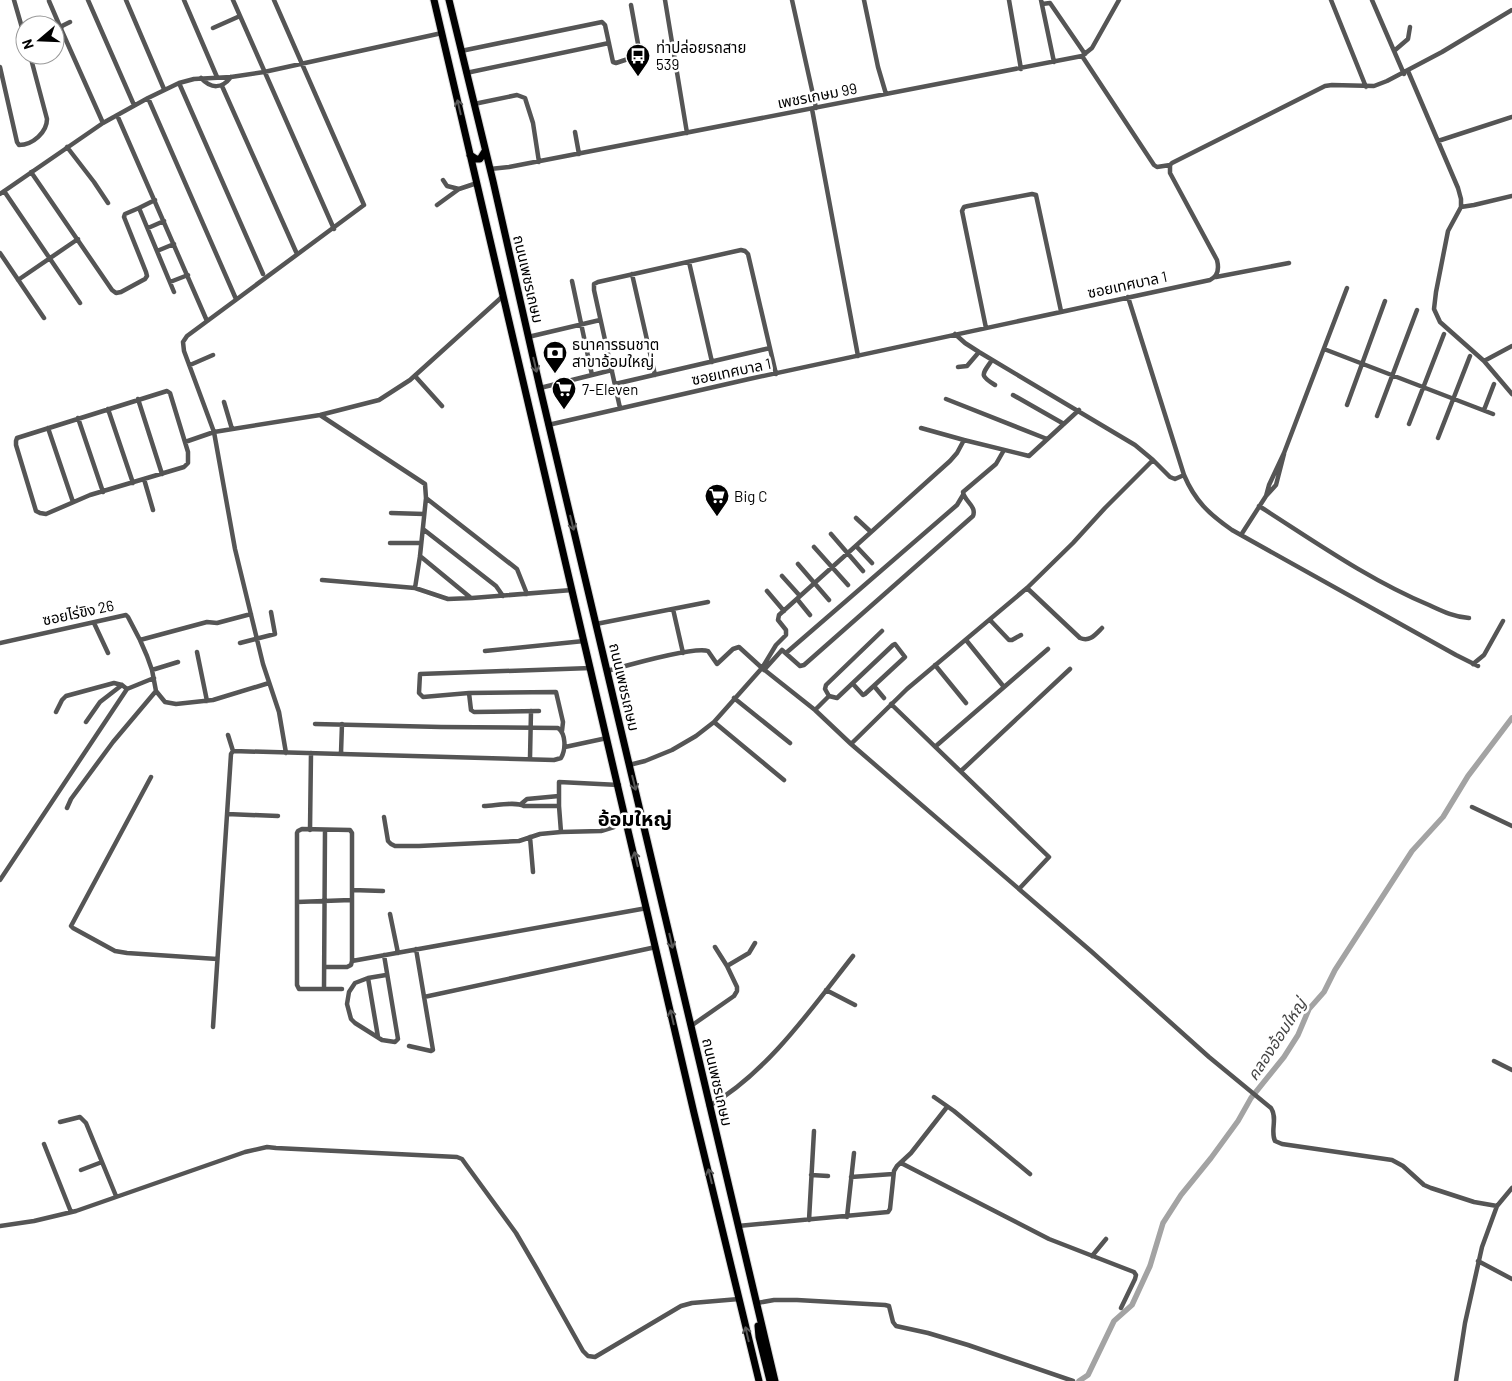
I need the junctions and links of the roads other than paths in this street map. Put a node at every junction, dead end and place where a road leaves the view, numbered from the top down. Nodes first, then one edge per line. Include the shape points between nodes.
1 (14, 0) edge
2 (88, 0) edge
3 (126, 0) edge
4 (184, 0) edge
5 (233, 0) edge
6 (274, 0) edge
7 (434, 0) edge
8 (449, 0) edge
9 (665, 0) edge
10 (792, 0) edge
11 (864, 0) edge
12 (1009, 0) edge
13 (1119, 0) edge
14 (1331, 0) edge
15 (1372, 0) edge
16 (49, 1) edge
17 (1041, 2) edge
18 (631, 5) dead end
19 (1512, 10) edge
20 (18, 15) edge
21 (55, 15) edge
22 (240, 16) junction
23 (70, 22) dead end
24 (65, 24) edge
25 (213, 28) dead end
26 (1410, 28) dead end
27 (442, 33) junction
28 (65, 38) edge
29 (609, 43) junction
30 (461, 51) junction
31 (1394, 51) junction
32 (1084, 55) junction
33 (1054, 62) junction
34 (303, 64) junction
35 (33, 65) edge
36 (0, 67) edge
37 (1021, 69) junction
38 (264, 72) junction
39 (1406, 72) junction
40 (466, 73) junction
41 (217, 77) junction
42 (231, 77) junction
43 (201, 78) junction
44 (179, 83) junction
45 (222, 86) junction
46 (1366, 86) junction
47 (164, 90) junction
48 (886, 94) junction
49 (148, 98) junction
50 (474, 104) junction
51 (134, 105) junction
52 (814, 109) junction
53 (117, 115) junction
54 (1512, 117) edge
55 (103, 123) junction
56 (575, 132) dead end
57 (687, 133) junction
58 (1438, 141) junction
59 (67, 147) junction
60 (485, 152) junction
61 (579, 154) junction
62 (470, 155) junction
63 (539, 162) junction
64 (1170, 165) junction
65 (473, 166) junction
66 (490, 169) junction
67 (32, 172) junction
68 (443, 180) dead end
69 (477, 184) junction
70 (459, 189) junction
71 (1, 193) edge
72 (1512, 196) edge
73 (155, 200) junction
74 (108, 203) dead end
75 (437, 205) dead end
76 (1461, 207) junction
77 (139, 208) junction
78 (164, 221) junction
79 (148, 228) junction
80 (334, 228) junction
81 (78, 239) junction
82 (174, 244) junction
83 (157, 251) junction
84 (0, 253) edge
85 (297, 254) junction
86 (49, 258) junction
87 (689, 262) junction
88 (1289, 263) dead end
89 (263, 274) dead end
90 (632, 274) junction
91 (188, 275) junction
92 (1216, 277) junction
93 (18, 280) junction
94 (572, 281) dead end
95 (170, 282) junction
96 (1347, 288) dead end
97 (174, 292) dead end
98 (503, 296) junction
99 (1128, 297) junction
100 (236, 299) junction
101 (1385, 301) dead end
102 (80, 304) dead end
103 (1417, 310) dead end
104 (1061, 311) junction
105 (44, 318) dead end
106 (600, 320) junction
107 (207, 321) junction
108 (580, 324) junction
109 (986, 328) junction
110 (955, 334) junction
111 (1444, 334) dead end
112 (528, 337) junction
113 (1512, 346) edge
114 (770, 348) junction
115 (1324, 349) junction
116 (979, 352) junction
117 (213, 355) dead end
118 (858, 356) junction
119 (1470, 356) dead end
120 (992, 360) junction
121 (1484, 361) junction
122 (712, 362) junction
123 (1362, 364) junction
124 (190, 365) junction
125 (958, 367) dead end
126 (612, 370) junction
127 (776, 374) junction
128 (592, 375) junction
129 (655, 375) junction
130 (1393, 375) junction
131 (415, 376) junction
132 (615, 384) junction
133 (1494, 384) dead end
134 (995, 385) dead end
135 (1424, 387) junction
136 (540, 388) junction
137 (1013, 394) dead end
138 (1512, 394) edge
139 (138, 399) junction
140 (946, 399) dead end
141 (1454, 399) junction
142 (224, 402) dead end
143 (1347, 405) dead end
144 (442, 406) dead end
145 (620, 408) junction
146 (108, 409) junction
147 (1079, 410) junction
148 (1484, 410) junction
149 (1493, 414) dead end
150 (320, 415) junction
151 (1377, 416) dead end
152 (78, 418) junction
153 (1064, 424) junction
154 (1409, 424) dead end
155 (548, 425) junction
156 (48, 428) junction
157 (921, 428) dead end
158 (232, 429) junction
159 (214, 432) junction
160 (1438, 438) dead end
161 (1047, 439) junction
162 (964, 440) junction
163 (185, 442) junction
164 (1004, 450) junction
165 (1153, 460) junction
166 (162, 474) junction
167 (1184, 474) junction
168 (144, 479) junction
169 (133, 483) junction
170 (102, 492) junction
171 (963, 495) junction
172 (426, 498) junction
173 (73, 502) junction
174 (1259, 506) junction
175 (153, 510) dead end
176 (391, 513) dead end
177 (424, 514) junction
178 (856, 518) dead end
179 (423, 529) junction
180 (871, 532) junction
181 (831, 534) dead end
182 (1241, 535) junction
183 (390, 543) dead end
184 (421, 543) junction
185 (856, 546) junction
186 (814, 547) dead end
187 (848, 554) junction
188 (420, 556) junction
189 (872, 563) dead end
190 (798, 564) dead end
191 (832, 568) junction
192 (863, 571) dead end
193 (782, 576) dead end
194 (322, 580) dead end
195 (814, 582) junction
196 (848, 585) dead end
197 (415, 588) junction
198 (1028, 588) junction
199 (572, 590) junction
200 (767, 591) dead end
201 (527, 594) junction
202 (503, 596) junction
203 (472, 598) junction
204 (799, 598) junction
205 (829, 600) dead end
206 (708, 602) dead end
207 (673, 609) junction
208 (784, 611) junction
209 (271, 612) dead end
210 (251, 614) junction
211 (810, 615) dead end
212 (1469, 618) dead end
213 (990, 620) junction
214 (1502, 621) dead end
215 (94, 623) junction
216 (596, 624) junction
217 (1102, 628) dead end
218 (882, 631) dead end
219 (1021, 635) dead end
220 (257, 639) junction
221 (140, 640) junction
222 (966, 640) junction
223 (584, 641) junction
224 (0, 643) edge
225 (240, 644) dead end
226 (1048, 649) dead end
227 (484, 651) dead end
228 (197, 652) dead end
229 (108, 653) dead end
230 (683, 653) junction
231 (786, 653) junction
232 (178, 662) dead end
233 (935, 665) junction
234 (590, 668) junction
235 (763, 669) junction
236 (1070, 669) dead end
237 (152, 670) junction
238 (607, 671) junction
239 (154, 678) junction
240 (269, 682) junction
241 (122, 684) junction
242 (853, 684) junction
243 (874, 686) junction
244 (1004, 687) junction
245 (127, 689) junction
246 (156, 691) junction
247 (470, 693) junction
248 (829, 696) junction
249 (734, 698) junction
250 (884, 698) dead end
251 (208, 701) junction
252 (966, 703) dead end
253 (891, 704) junction
254 (815, 710) junction
255 (531, 711) junction
256 (539, 711) dead end
257 (56, 712) dead end
258 (86, 722) dead end
259 (714, 722) junction
260 (315, 724) dead end
261 (342, 724) junction
262 (531, 728) junction
263 (562, 731) junction
264 (228, 735) dead end
265 (607, 738) junction
266 (790, 743) dead end
267 (851, 744) junction
268 (936, 746) junction
269 (565, 747) junction
270 (233, 751) junction
271 (286, 753) junction
272 (311, 753) junction
273 (341, 753) junction
274 (530, 758) junction
275 (629, 765) junction
276 (961, 771) junction
277 (151, 777) dead end
278 (784, 780) dead end
279 (619, 785) junction
280 (559, 796) junction
281 (521, 804) junction
282 (484, 806) dead end
283 (559, 806) junction
284 (1472, 807) dead end
285 (67, 808) dead end
286 (226, 814) junction
287 (278, 816) dead end
288 (384, 817) dead end
289 (626, 819) junction
290 (1512, 826) edge
291 (310, 830) junction
292 (325, 830) junction
293 (560, 832) junction
294 (530, 837) junction
295 (533, 872) dead end
296 (0, 880) edge
297 (1020, 889) junction
298 (352, 890) junction
299 (383, 891) dead end
300 (351, 900) junction
301 (325, 901) junction
302 (297, 902) junction
303 (647, 908) junction
304 (390, 914) dead end
305 (754, 946) dead end
306 (656, 947) junction
307 (715, 947) dead end
308 (416, 949) junction
309 (398, 953) junction
310 (384, 955) junction
311 (853, 956) dead end
312 (217, 959) junction
313 (352, 961) junction
314 (727, 966) junction
315 (325, 967) junction
316 (386, 975) junction
317 (368, 978) junction
318 (324, 989) junction
319 (342, 989) dead end
320 (826, 990) junction
321 (424, 996) junction
322 (855, 1005) dead end
323 (691, 1026) junction
324 (214, 1027) dead end
325 (378, 1037) junction
326 (409, 1046) dead end
327 (1494, 1061) dead end
328 (1512, 1070) edge
329 (934, 1097) dead end
330 (709, 1106) junction
331 (947, 1106) junction
332 (60, 1122) dead end
333 (814, 1131) dead end
334 (44, 1144) dead end
335 (854, 1153) dead end
336 (102, 1162) junction
337 (900, 1164) junction
338 (82, 1170) dead end
339 (893, 1174) junction
340 (1030, 1174) dead end
341 (811, 1175) junction
342 (828, 1176) dead end
343 (851, 1177) junction
344 (1512, 1188) edge
345 (116, 1196) junction
346 (1497, 1206) junction
347 (71, 1212) junction
348 (846, 1216) junction
349 (809, 1220) junction
350 (0, 1226) edge
351 (738, 1226) junction
352 (1106, 1239) dead end
353 (1092, 1256) junction
354 (1478, 1261) junction
355 (1512, 1279) edge
356 (739, 1299) junction
357 (757, 1303) junction
358 (1121, 1308) dead end
359 (759, 1313) junction
360 (759, 1381) edge
361 (770, 1381) edge
362 (775, 1381) edge
363 (1072, 1381) edge
364 (1456, 1381) edge

1 - 20 street
2 - 51 street
3 - 47 street
4 - 41 street
5 - 22 street
6 - 34 street
7 - 27 main road, ถนนเพชรเกษม
8 - 30 main road, ถนนเพชรเกษม
9 - 57 street
10 - 52 street
11 - 48 street
12 - 37 street
13 - 32 street via 1097,41
14 - 46 street
15 - 31 street
16 - 21 street
17 - 32 street via 1050,3
17 - 33 street
18 - 29 street via 640,55 615,63
19 - 39 street
22 - 25 street
22 - 38 street
23 - 24 street
26 - 31 street via 1408,40
27 - 34 street
62 -> 27 main road, ถนนเพชรเกษม
28 - 55 street
29 - 30 street via 602,22
29 - 40 street
30 - 40 main road, ถนนเพชรเกษม
31 - 39 street
32 - 33 street, เพชรเกษม 99
32 - 64 street via 1154,165
33 - 37 street, เพชรเกษม 99
34 - 38 street
34 - 80 street via 364,203
35 - 36 street via 47,124 40,135 28,144 20,145
37 - 48 street, เพชรเกษม 99
38 - 42 street
38 - 80 street
39 - 46 street
39 - 58 street
40 - 50 main road, ถนนเพชรเกษม
41 - 42 street
41 - 43 street
42 - 45 street
43 - 44 street
43 - 45 street via 212,86
44 - 47 street
44 - 89 street
45 - 85 street
46 - 64 street via 1325,86
47 - 49 street
48 - 52 street, เพชรเกษม 99
49 - 51 street
49 - 100 street
50 - 60 main road, ถนนเพชรเกษม
50 - 63 street via 517,95 525,98
51 - 53 street
52 - 57 street, เพชรเกษม 99
52 - 118 street
53 - 55 street
53 - 73 street
54 - 58 street
55 - 59 street
56 - 61 street
57 - 61 street, เพชรเกษม 99
58 - 76 street via 1458,188
59 - 67 street
59 - 74 street
60 - 62 main road via 480,159
60 - 66 main road, ถนนเพชรเกษม
61 - 63 street, เพชรเกษม 99
62 - 65 main road, ถนนเพชรเกษม
63 - 66 street, เพชรเกษม 99
64 - 92 street via 1170,173 1217,260
65 - 66 main road
65 - 69 main road, ถนนเพชรเกษม
66 - 112 main road, ถนนเพชรเกษม
67 - 71 street
67 - 81 street
68 - 70 street via 447,186
69 - 70 street
69 - 98 main road, ถนนเพชรเกษม
70 - 75 street
71 - 86 street
72 - 76 street
73 - 77 street
73 - 78 street
76 - 121 street via 1448,231 1434,309 1440,322
77 - 79 street
77 - 81 street via 124,217 147,276 121,292 112,290
78 - 79 street
78 - 82 street
79 - 83 street
80 - 85 street
81 - 86 street
82 - 83 street
82 - 91 street
83 - 95 street
84 - 93 street
85 - 100 street
86 - 93 street
86 - 102 street
87 - 90 street
87 - 114 street via 741,250 748,254
87 - 122 street
88 - 92 street, ซอยเทศบาล 1
90 - 106 street via 594,284
90 - 129 street
91 - 95 street
91 - 107 street
92 - 99 street, ซอยเทศบาล 1
93 - 105 street
94 - 108 street
95 - 97 street
96 - 115 street
98 - 131 street
98 - 199 main road, ถนนเพชรเกษม
99 - 104 street, ซอยเทศบาล 1
99 - 167 street
100 - 107 street
101 - 123 street
103 - 130 street
104 - 109 street, ซอยเทศบาล 1
104 - 109 street via 1036,195 968,206 962,211
106 - 108 street
106 - 126 street
107 - 124 street via 183,342
108 - 112 street
108 - 128 street
109 - 110 street, ซอยเทศบาล 1
110 - 116 street
110 - 118 street, ซอยเทศบาล 1
111 - 135 street
112 -> 136 main road, ถนนเพชรเกษม
113 - 121 street
114 - 122 street
114 - 127 street
115 - 123 street
115 - 174 street via 1284,453
116 - 120 street
116 - 125 street via 967,366
117 - 124 street
118 - 127 street, ซอยเทศบาล 1
119 - 141 street
120 - 134 street via 983,376
120 - 147 street
121 - 138 street
122 - 129 street
123 - 130 street
123 - 143 street
124 - 159 street
126 - 128 street
126 - 132 street
127 - 145 street, ซอยเทศบาล 1
128 - 136 street
129 - 132 street
130 - 135 street
130 - 151 street
131 - 144 street
131 - 150 street via 379,400
132 - 145 street
133 - 148 street
135 - 141 street
135 - 154 street
136 - 155 main road, ถนนเพชรเกษม
137 - 153 street
139 - 146 street
139 - 163 street via 167,391 170,393
139 - 166 street
140 - 161 street
141 - 148 street
141 - 160 street
142 - 158 street
145 - 155 street, ซอยเทศบาล 1
146 - 152 street
146 - 169 street
147 - 153 street
147 - 165 street
148 - 149 street
150 - 158 street
150 - 172 street via 422,482
152 - 156 street
152 - 170 street
153 - 161 street
155 -> 216 main road, ถนนเพชรเกษม
156 - 173 street
156 - 173 street via 16,441 36,511 46,514
157 - 162 street
158 - 159 street
159 - 163 street
159 - 210 street via 235,549
161 - 164 street via 1030,456
162 - 164 street
162 - 180 street via 950,461
163 - 166 street via 188,463
164 - 171 street via 996,464
165 - 167 street via 1170,478
165 - 198 street
166 - 168 street
167 - 182 street via 1195,498
168 - 169 street
168 - 175 street
169 - 170 street
170 - 173 street
171 - 231 street via 957,505
171 - 231 street via 973,508 973,516 804,665 800,666
172 - 177 street
172 - 201 street via 517,568
174 - 182 street
174 - 212 street via 1415,600 1453,616
176 - 177 street
177 - 179 street
178 - 180 street
179 - 184 street
179 - 202 street via 496,586
180 - 185 street
181 - 187 street
182 - 214 street via 1476,665
183 - 184 street
184 - 188 street
185 - 187 street
185 - 189 street
186 - 191 street
187 - 191 street
187 - 192 street
188 - 197 street
188 - 203 street
190 - 195 street
191 - 195 street
191 - 196 street
193 - 204 street
194 - 197 street
195 - 204 street
195 - 205 street
197 - 203 street via 448,599
198 - 213 street
198 - 217 street via 1080,638 1092,638
199 - 201 street
199 - 223 main road, ถนนเพชรเกษม
200 - 208 street
201 - 202 street
202 - 203 street
204 - 208 street
204 - 211 street
206 - 207 street
207 - 216 street
207 - 230 street
208 - 235 street via 778,618 786,635 776,645
209 - 220 street via 275,634
210 - 220 street
210 - 221 street
213 - 219 street via 1009,640
213 - 222 street
215 - 221 street, ซอยไร่ขิง 26 via 126,615
215 - 224 street, ซอยไร่ขิง 26
215 - 229 street
216 - 238 main road, ถนนเพชรเกษม
218 - 248 street via 826,685
220 - 225 street
220 - 240 street
221 - 237 street, ซอยไร่ขิง 26
222 - 233 street
222 - 244 street
223 - 227 street
223 - 234 main road, ถนนเพชรเกษม
226 - 244 street
228 - 251 street
230 - 235 street via 705,650 717,664 733,649 739,648
230 - 238 street
231 - 235 street via 782,650
232 - 237 street
233 - 252 street
233 - 253 street
234 - 247 street via 420,674 419,693 423,697
234 - 265 main road, ถนนเพชรเกษม
235 - 249 street
235 - 254 street
236 - 276 street
237 - 239 street, ซอยไร่ขิง 26
238 - 275 main road, ถนนเพชรเกษม
239 - 245 street
239 - 246 street, ซอยไร่ขิง 26
240 - 251 street
240 - 271 street via 279,712
241 - 245 street
241 - 257 street via 110,684 66,696
241 - 258 street via 100,702
242 - 243 street via 863,695
242 - 243 street via 895,644 905,657
242 - 248 street via 837,698
243 - 250 street
244 - 268 street
245 - 296 street
246 - 251 street via 169,704
246 - 285 street via 112,742
247 - 255 street via 470,710 474,712
247 - 263 street via 556,692
248 - 254 street
249 - 259 street
249 - 266 street
253 - 267 street
253 - 268 street
254 - 267 street
255 - 256 street
255 - 262 street
259 - 275 street via 686,743
259 - 278 street
260 - 261 street
261 - 262 street
261 - 273 street
262 - 263 street via 558,728
262 - 274 street
263 - 269 street
264 - 270 street
265 - 269 street
265 - 279 main road, ถนนเพชรเกษม
267 - 297 street
268 - 276 street
269 - 274 street via 559,759
270 - 271 street
270 - 286 street
271 - 272 street
272 - 273 street
272 - 291 street
273 - 274 street
275 -> 323 main road, ถนนเพชรเกษม
276 - 297 street via 1049,857
277 - 312 street via 72,926 116,951
279 - 280 street via 560,782
279 - 289 main road, ถนนเพชรเกษม
280 - 281 street via 527,799
280 - 283 street
281 - 282 street
281 - 283 street
283 - 293 street
284 - 290 street
286 - 287 street
286 - 312 street
288 - 294 street via 388,841 395,846 519,841
289 - 293 street via 602,831
303 -> 289 main road, ถนนเพชรเกษม
291 - 292 street
291 - 302 street via 300,830 297,834
292 - 298 street via 351,831
292 - 301 street
293 - 294 street
294 - 295 street
297 - 346 street via 1274,1111 1274,1138 1278,1143 1392,1160 1424,1185 1474,1202
298 - 299 street
298 - 300 street
300 - 301 street
300 - 313 street
301 - 302 street
301 - 315 street
302 - 318 street via 296,985 299,989
303 - 306 main road, ถนนเพชรเกษม
303 - 308 street
304 - 309 street
305 - 314 street
306 - 321 street
356 -> 306 main road, ถนนเพชรเกษม
307 - 314 street
308 - 309 street
308 - 321 street
309 - 310 street
310 - 313 street
310 - 316 street
311 - 320 street
312 - 324 street
313 - 315 street via 348,967
314 - 323 street via 737,988 736,993
315 - 318 street
316 - 317 street
316 - 325 street via 398,1039 395,1042
317 - 325 street
317 - 325 street via 352,986 348,1012 355,1023
318 - 319 street
320 - 322 street
320 - 330 street via 790,1035 748,1079
321 - 326 street via 433,1050
323 - 330 main road, ถนนเพชรเกษม
327 - 328 street
329 - 331 street
330 - 351 main road, ถนนเพชรเกษม
331 - 337 street
331 - 340 street
332 - 336 street via 80,1117 89,1128
333 - 341 street
334 - 347 street
335 - 343 street
336 - 338 street
336 - 345 street
337 - 339 street
337 - 353 street via 1016,1224
339 - 343 street
339 - 348 street via 888,1212
341 - 342 street
341 - 349 street
343 - 348 street
344 - 346 street
345 - 347 street
345 - 356 street via 267,1147 457,1156 516,1233 588,1356 595,1357 681,1306
346 - 354 street
347 - 350 street
348 - 349 street
349 - 351 street
351 - 357 main road, ถนนเพชรเกษม
352 - 353 street
353 - 358 street via 1134,1272 1135,1279
354 - 355 street
354 - 364 street
360 -> 356 main road, ถนนเพชรเกษม
357 - 359 main road, ถนนเพชรเกษม
357 - 363 street via 797,1300 888,1306 896,1326 968,1345
359 - 361 main road via 759,1337
359 - 362 main road, ถนนเพชรเกษม

